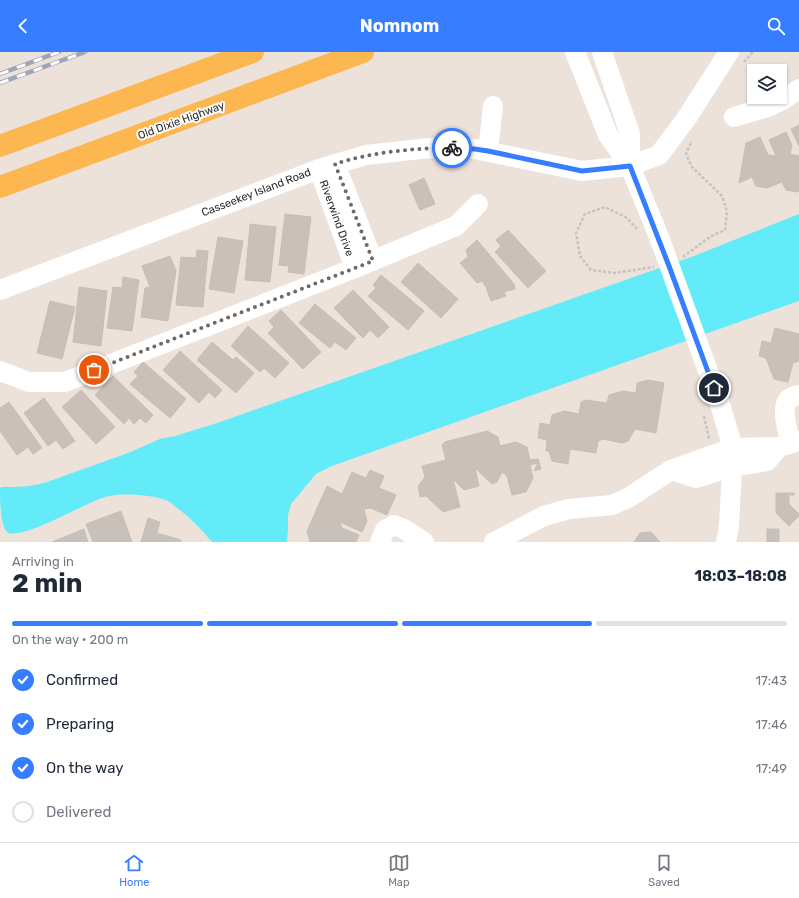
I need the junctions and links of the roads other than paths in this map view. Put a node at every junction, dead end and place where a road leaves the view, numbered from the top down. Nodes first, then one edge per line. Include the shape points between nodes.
1 (253, 52) edge
2 (363, 52) edge
3 (575, 52) edge
4 (602, 52) edge
5 (735, 58) edge
6 (799, 89) edge
7 (493, 106) dead end
8 (734, 117) dead end
9 (0, 146) edge
10 (488, 151) junction
11 (327, 166) junction
12 (630, 166) junction
13 (0, 187) edge
14 (478, 204) dead end
15 (364, 264) junction
16 (0, 290) edge
17 (0, 371) edge
18 (799, 395) edge
19 (789, 444) edge
20 (733, 457) junction
21 (380, 542) edge
22 (424, 542) edge
23 (494, 542) edge
24 (726, 542) edge

1 - 9 main road
2 - 13 main road, Old Dixie Highway
3 - 12 street via 608,135
4 - 12 street via 630,134
5 - 12 street, Casseekey Island Road via 659,156
6 - 8 street via 768,107
7 - 10 street
10 - 11 street, Casseekey Island Road via 429,148 366,156
10 - 12 street, Casseekey Island Road via 582,171
11 - 15 street, Riverwind Drive
11 - 16 street, Casseekey Island Road
12 - 20 street via 701,350
14 - 15 street, Riverwind Drive via 456,226
15 - 17 street, Riverwind Drive via 65,382 29,382
18 - 19 street via 788,399 785,405
19 - 20 street via 767,461
20 - 23 street via 696,478 671,470 628,498 612,505 570,509 544,516
20 - 24 street
21 - 22 street via 385,530 394,525

